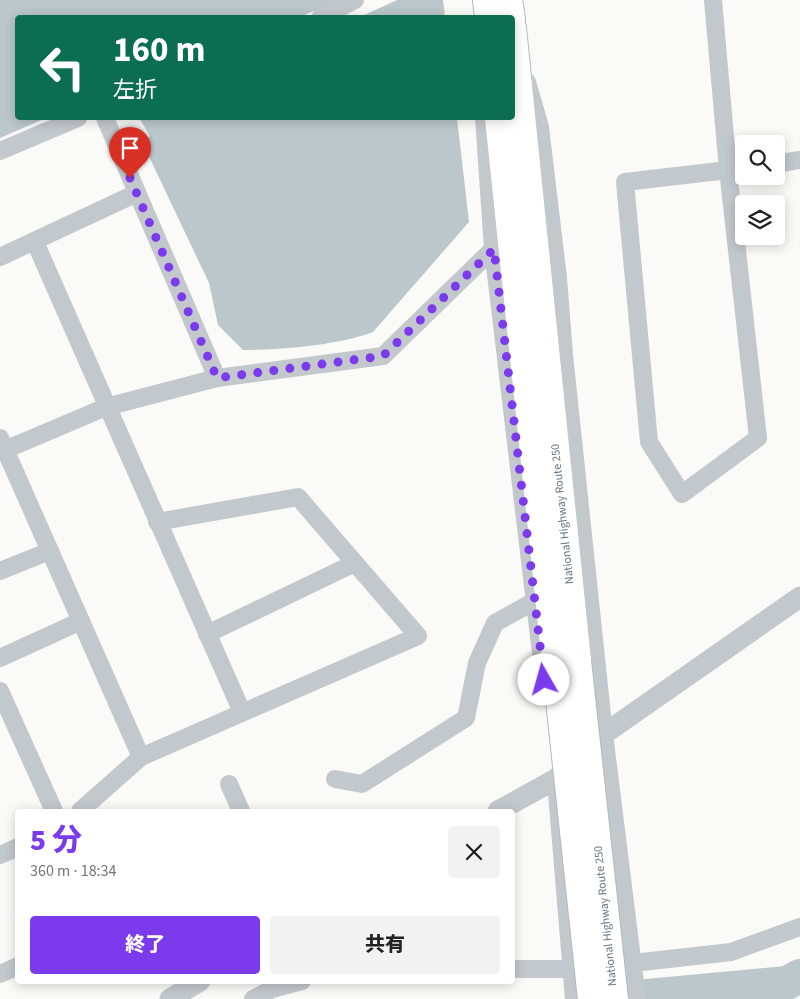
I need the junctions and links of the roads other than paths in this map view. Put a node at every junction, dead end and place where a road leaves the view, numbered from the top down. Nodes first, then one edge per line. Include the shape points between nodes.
1 (355, 0) edge
2 (487, 0) edge
3 (508, 0) edge
4 (713, 0) edge
5 (326, 15) edge
6 (489, 15) edge
7 (510, 15) edge
8 (515, 36) edge
9 (515, 53) edge
10 (73, 120) edge
11 (106, 120) edge
12 (484, 120) edge
13 (500, 120) edge
14 (0, 151) edge
15 (800, 160) edge
16 (735, 162) edge
17 (785, 162) edge
18 (736, 169) edge
19 (137, 193) junction
20 (35, 242) junction
21 (494, 249) junction
22 (0, 256) edge
23 (217, 378) junction
24 (106, 407) junction
25 (2, 447) edge
26 (158, 522) junction
27 (50, 551) junction
28 (355, 563) junction
29 (0, 571) edge
30 (800, 597) edge
31 (535, 601) junction
32 (81, 621) junction
33 (207, 634) junction
34 (0, 658) edge
35 (566, 662) junction
36 (0, 691) edge
37 (242, 712) junction
38 (604, 734) junction
39 (141, 757) junction
40 (335, 779) dead end
41 (556, 779) junction
42 (229, 784) dead end
43 (53, 809) edge
44 (82, 809) edge
45 (240, 809) edge
46 (502, 809) edge
47 (15, 848) edge
48 (0, 855) edge
49 (800, 927) edge
50 (631, 943) junction
51 (569, 946) junction
52 (632, 963) junction
53 (15, 967) edge
54 (515, 969) edge
55 (571, 969) junction
56 (0, 974) edge
57 (195, 984) edge
58 (291, 984) edge
59 (170, 999) edge
60 (253, 999) edge
61 (574, 999) edge
62 (592, 999) edge
63 (614, 999) edge
64 (636, 999) edge

1 - 5 street
2 - 6 highway
3 - 7 highway
4 - 16 street
8 - 38 street via 540,127
9 - 35 highway, National Highway Route 250
10 - 14 street
11 - 19 street
12 - 21 street
13 - 35 highway, National Highway Route 250
15 - 17 street
18 - 18 street via 625,182 649,442 682,494 758,438
19 - 20 street
19 - 23 street
20 - 22 street
20 - 24 street
21 - 23 street via 383,356
21 - 31 street
23 - 24 street
24 - 25 street
24 - 26 street
25 - 27 street
26 - 28 street via 298,498
26 - 33 street
27 - 29 street
27 - 32 street
28 - 33 street
28 - 37 street via 418,636
30 - 38 street
31 - 40 street via 495,623 477,663 466,718 362,784
31 - 41 street
32 - 34 street
32 - 39 street
33 - 37 street
35 - 62 highway, National Highway Route 250, bridge
35 - 63 highway, National Highway Route 250, bridge
36 - 43 street
37 - 39 street
38 - 41 street
38 - 50 street
39 - 44 street
41 - 46 street
41 - 51 street
42 - 45 street
47 - 48 street
49 - 52 street via 731,952
50 - 51 street
50 - 52 street
51 - 55 street
52 - 64 street
53 - 56 street
54 - 55 street
55 - 61 street
57 - 59 street
58 - 60 street

